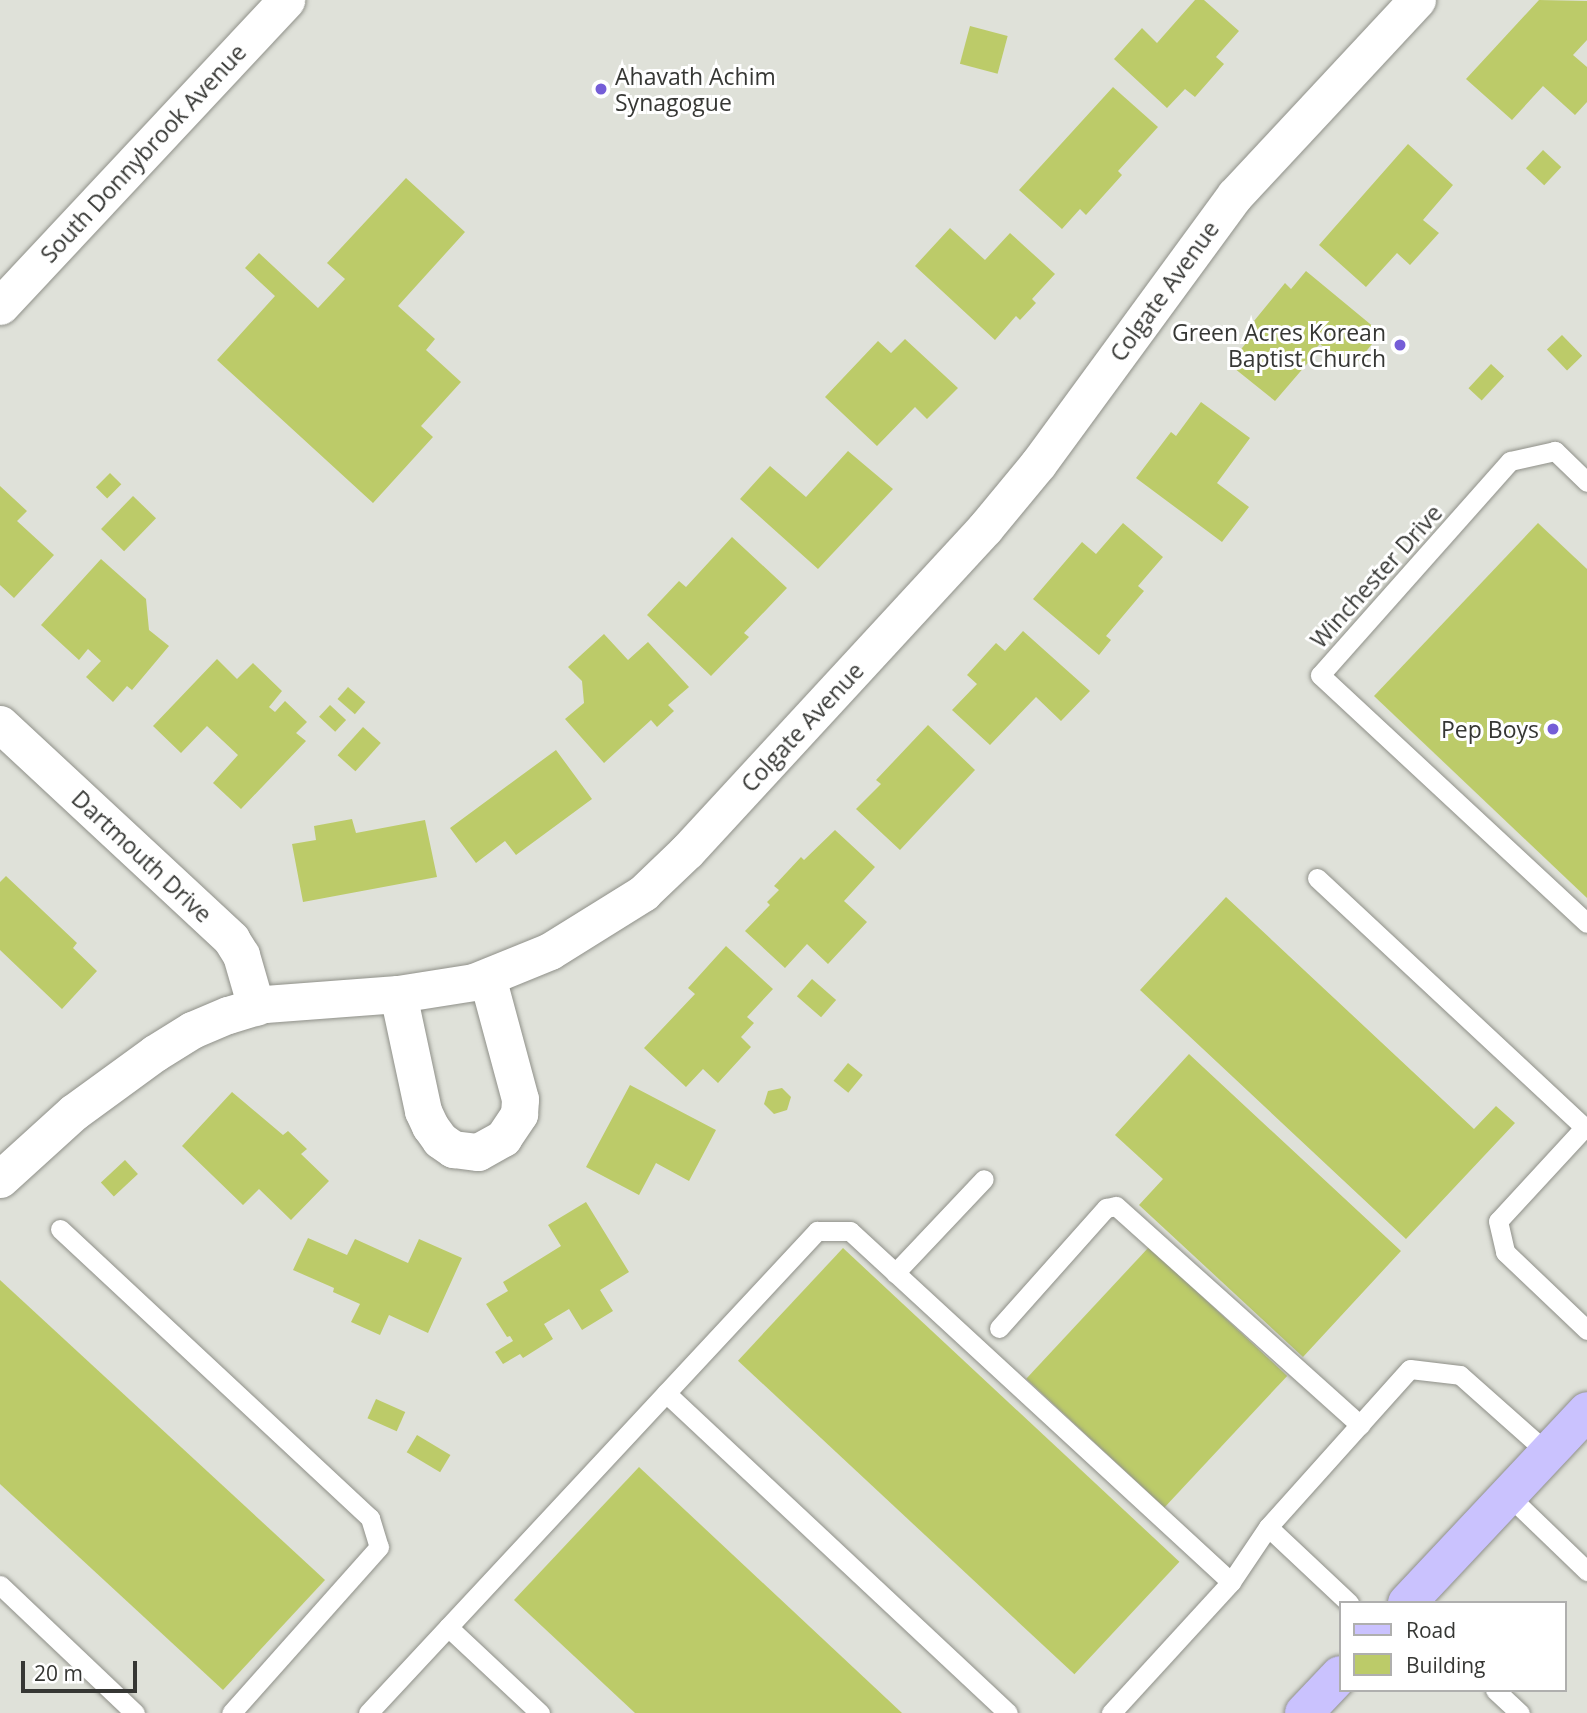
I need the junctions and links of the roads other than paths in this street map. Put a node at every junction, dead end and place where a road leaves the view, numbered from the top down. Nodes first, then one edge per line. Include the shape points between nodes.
1 (286, 0) edge
2 (1417, 0) edge
3 (0, 306) edge
4 (1587, 482) edge
5 (0, 724) edge
6 (1317, 878) dead end
7 (1587, 923) edge
8 (487, 977) junction
9 (398, 994) junction
10 (256, 1007) junction
11 (1585, 1129) edge
12 (984, 1179) dead end
13 (0, 1180) edge
14 (60, 1229) dead end
15 (895, 1273) junction
16 (999, 1328) dead end
17 (1587, 1330) edge
18 (666, 1393) junction
19 (1587, 1411) edge
20 (1360, 1425) junction
21 (1548, 1453) junction
22 (1508, 1495) junction
23 (1268, 1527) junction
24 (1587, 1571) edge
25 (1231, 1582) junction
26 (2, 1590) edge
27 (1347, 1601) edge
28 (1410, 1601) edge
29 (448, 1627) junction
30 (1338, 1677) edge
31 (1497, 1692) edge
32 (135, 1713) edge
33 (231, 1713) edge
34 (368, 1713) edge
35 (540, 1713) edge
36 (1007, 1713) edge
37 (1111, 1713) edge
38 (1304, 1713) edge
39 (1520, 1713) edge

1 - 3 street, South Donnybrook Avenue
2 - 8 street, Colgate Avenue via 1235,195 1038,464 985,528 687,851 618,911 550,951
4 - 7 lane, Winchester Drive via 1555,451 1510,461 1320,676
5 - 10 street, Dartmouth Drive via 231,940 241,955
6 - 11 lane
8 - 9 street, Colgate Avenue
8 - 9 street via 520,1099 519,1114 503,1138 478,1152 453,1149 430,1126
9 - 10 street, Colgate Avenue
10 - 13 street, Colgate Avenue via 192,1030 155,1053 74,1112
11 - 17 lane via 1498,1221 1505,1252
12 - 15 lane
14 - 33 lane via 370,1518 379,1547
15 - 18 lane via 850,1231 817,1231
15 - 25 lane
16 - 20 lane via 1106,1208 1116,1206
18 - 29 lane
18 - 36 lane
19 - 21 main road
20 - 21 lane via 1410,1369 1460,1375
20 - 23 lane
21 - 22 main road
22 - 24 lane
22 - 28 main road
23 - 25 lane
23 - 27 lane
25 - 37 lane
26 - 32 lane
29 - 34 lane
29 - 35 lane
30 - 38 main road
31 - 39 lane

